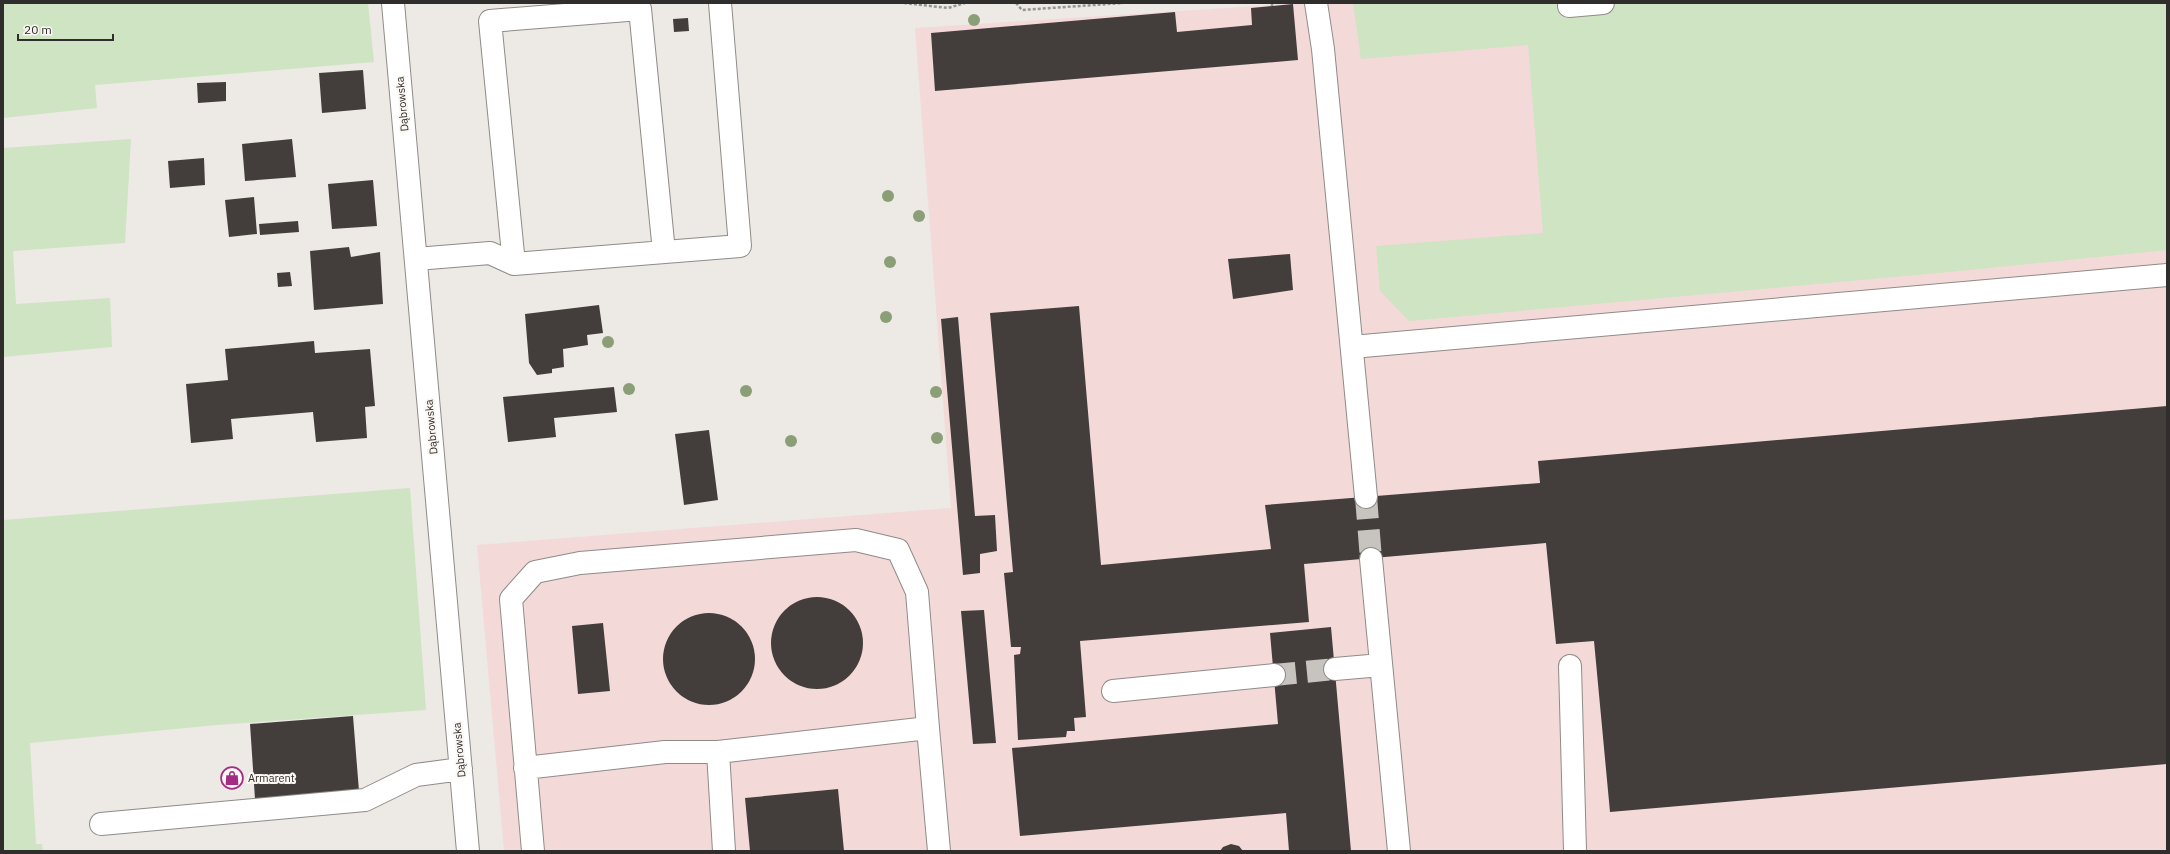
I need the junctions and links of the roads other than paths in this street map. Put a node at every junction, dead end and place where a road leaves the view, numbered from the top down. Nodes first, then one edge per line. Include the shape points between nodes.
1 (393, 3) edge
2 (720, 3) edge
3 (1316, 3) edge
4 (1603, 3) edge
5 (1569, 6) dead end
6 (664, 252) junction
7 (416, 259) junction
8 (514, 264) junction
9 (2167, 275) edge
10 (1352, 347) junction
11 (1366, 498) tunnel mouth
12 (1371, 559) tunnel mouth
13 (1381, 665) junction
14 (1570, 666) dead end
15 (1335, 669) tunnel mouth
16 (1274, 675) tunnel mouth
17 (1113, 691) dead end
18 (928, 728) junction
19 (718, 752) junction
20 (525, 768) junction
21 (461, 769) junction
22 (101, 824) dead end
23 (468, 851) edge
24 (533, 851) edge
25 (724, 851) edge
26 (939, 851) edge
27 (1398, 851) edge
28 (1575, 851) edge

1 - 7 street, Dąbrowska
2 - 6 street via 740,246
3 - 10 street via 1323,49
4 - 5 street
6 - 8 street
6 - 8 street via 640,9 633,9 490,21
7 - 8 street via 490,253
7 - 21 street, Dąbrowska
9 - 10 street
10 - 11 street
12 - 13 street
13 - 15 street
13 - 27 street
14 - 28 street
16 - 17 street
18 - 19 street
18 - 20 street via 917,592 898,550 856,540 580,563 534,572 511,599
18 - 26 street
19 - 20 street via 665,752
19 - 25 street
20 - 24 street
21 - 22 street via 416,775 364,800
21 - 23 street, Dąbrowska

